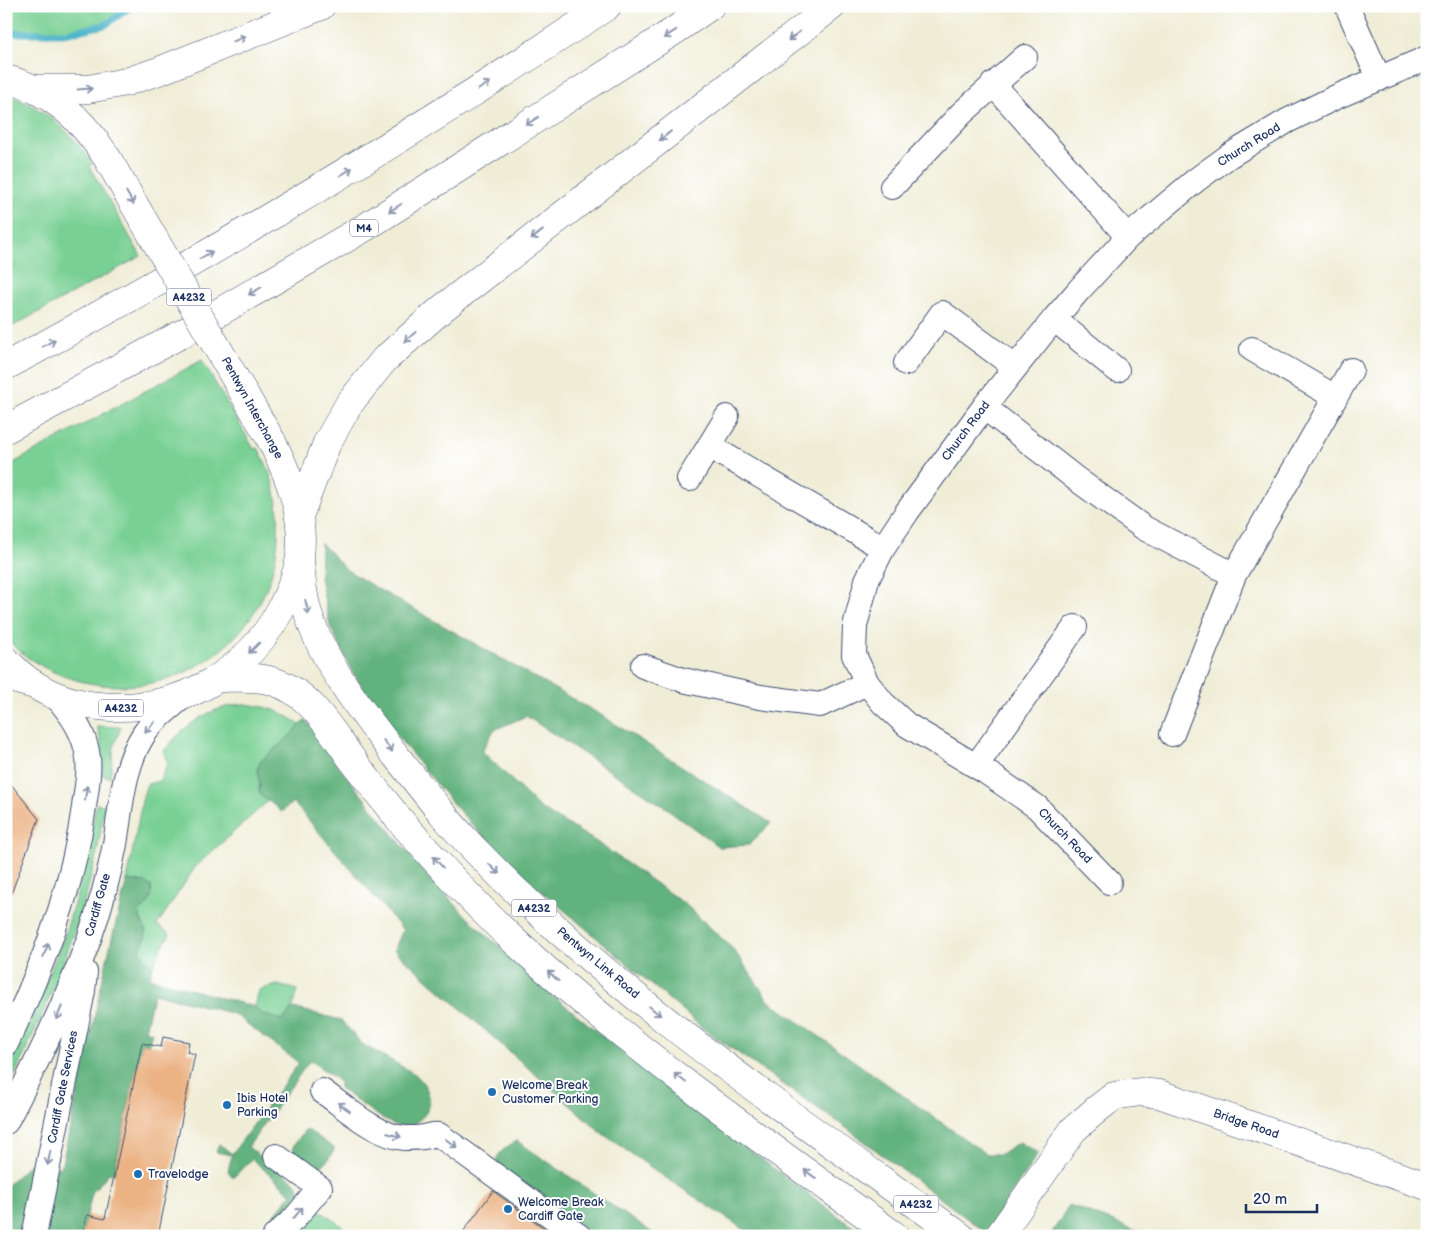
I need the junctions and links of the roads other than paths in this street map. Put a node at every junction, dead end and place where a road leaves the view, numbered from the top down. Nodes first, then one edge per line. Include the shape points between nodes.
1 (321, 6) edge
2 (607, 6) edge
3 (710, 6) edge
4 (832, 6) edge
5 (1347, 6) edge
6 (1025, 57) dead end
7 (1427, 58) edge
8 (6, 79) edge
9 (1379, 79) junction
10 (993, 84) junction
11 (36, 89) junction
12 (892, 187) dead end
13 (1128, 237) junction
14 (1054, 319) junction
15 (1252, 349) dead end
16 (906, 363) dead end
17 (6, 366) edge
18 (1015, 367) junction
19 (1117, 370) dead end
20 (1351, 370) dead end
21 (1335, 397) junction
22 (984, 407) junction
23 (728, 417) dead end
24 (6, 430) edge
25 (709, 446) junction
26 (689, 479) dead end
27 (299, 516) junction
28 (883, 548) junction
29 (300, 559) junction
30 (1234, 575) junction
31 (1075, 627) dead end
32 (6, 661) edge
33 (643, 666) dead end
34 (6, 677) edge
35 (218, 678) junction
36 (867, 682) junction
37 (44, 690) junction
38 (186, 694) junction
39 (1172, 734) dead end
40 (976, 766) junction
41 (1109, 882) dead end
42 (89, 938) junction
43 (6, 1044) edge
44 (322, 1091) dead end
45 (6, 1122) edge
46 (276, 1156) dead end
47 (1427, 1186) edge
48 (34, 1236) edge
49 (275, 1236) edge
50 (580, 1236) edge
51 (895, 1236) edge
52 (960, 1236) edge
53 (999, 1236) edge

11 -> 1 main road via 88,89 126,82
17 -> 2 main road via 268,220
3 -> 24 main road, M4 via 369,224 185,332
4 -> 27 main road via 443,308 384,360 349,404 327,442
5 - 9 street
6 - 10 street
7 - 9 street, Church Road
8 - 11 main road, Pentwyn Interchange / A4232
9 - 13 street, Church Road via 1287,121 1229,156
10 - 12 street
10 - 13 street
11 -> 27 main road, Pentwyn Interchange / A4232, bridge via 75,117 106,156 271,440 290,481
13 - 14 street, Church Road
14 - 18 street, Church Road
14 - 19 street
15 - 21 street
16 - 18 street via 942,313
18 - 22 street, Church Road
20 - 21 street
21 - 30 street
22 - 28 street, Church Road
22 - 30 street via 1144,528
23 - 25 street
25 - 26 street
25 - 28 street
27 - 29 main road, Pentwyn Interchange / A4232
28 - 36 street, Church Road via 866,580 855,626 854,655
29 -> 35 main road, Pentwyn Interchange / A4232 via 289,590 262,639
29 -> 52 main road, Pentwyn Link Road / A4232 via 309,617 328,658 383,740 479,854 600,967 689,1039
30 - 39 street
31 - 40 street
32 - 37 main road, Pentwyn Interchange / A4232
33 - 36 street via 683,680 760,697 820,705
34 - 37 main road
35 - 38 main road, Pentwyn Interchange / A4232
51 -> 35 main road, A4232 via 660,1063 520,946 402,823 320,714 304,698 273,681
36 - 40 street, Church Road via 883,703 907,725
37 - 38 main road, Pentwyn Interchange / A4232 via 80,703 120,708 156,705
43 -> 37 street via 48,946 71,870 82,822 87,779 88,757 78,725 74,717
38 -> 42 street, Cardiff Gate via 145,732 133,755 105,885
40 - 41 street, Church Road via 1037,807
42 -> 45 street, Cardiff Gate via 53,1027
42 -> 48 street, Cardiff Gate Services via 83,992
44 - 50 street via 367,1123 392,1136 439,1135
49 -> 46 street via 320,1188
47 - 53 main road, Bridge Road via 1159,1094 1140,1092 1114,1096 1073,1130

